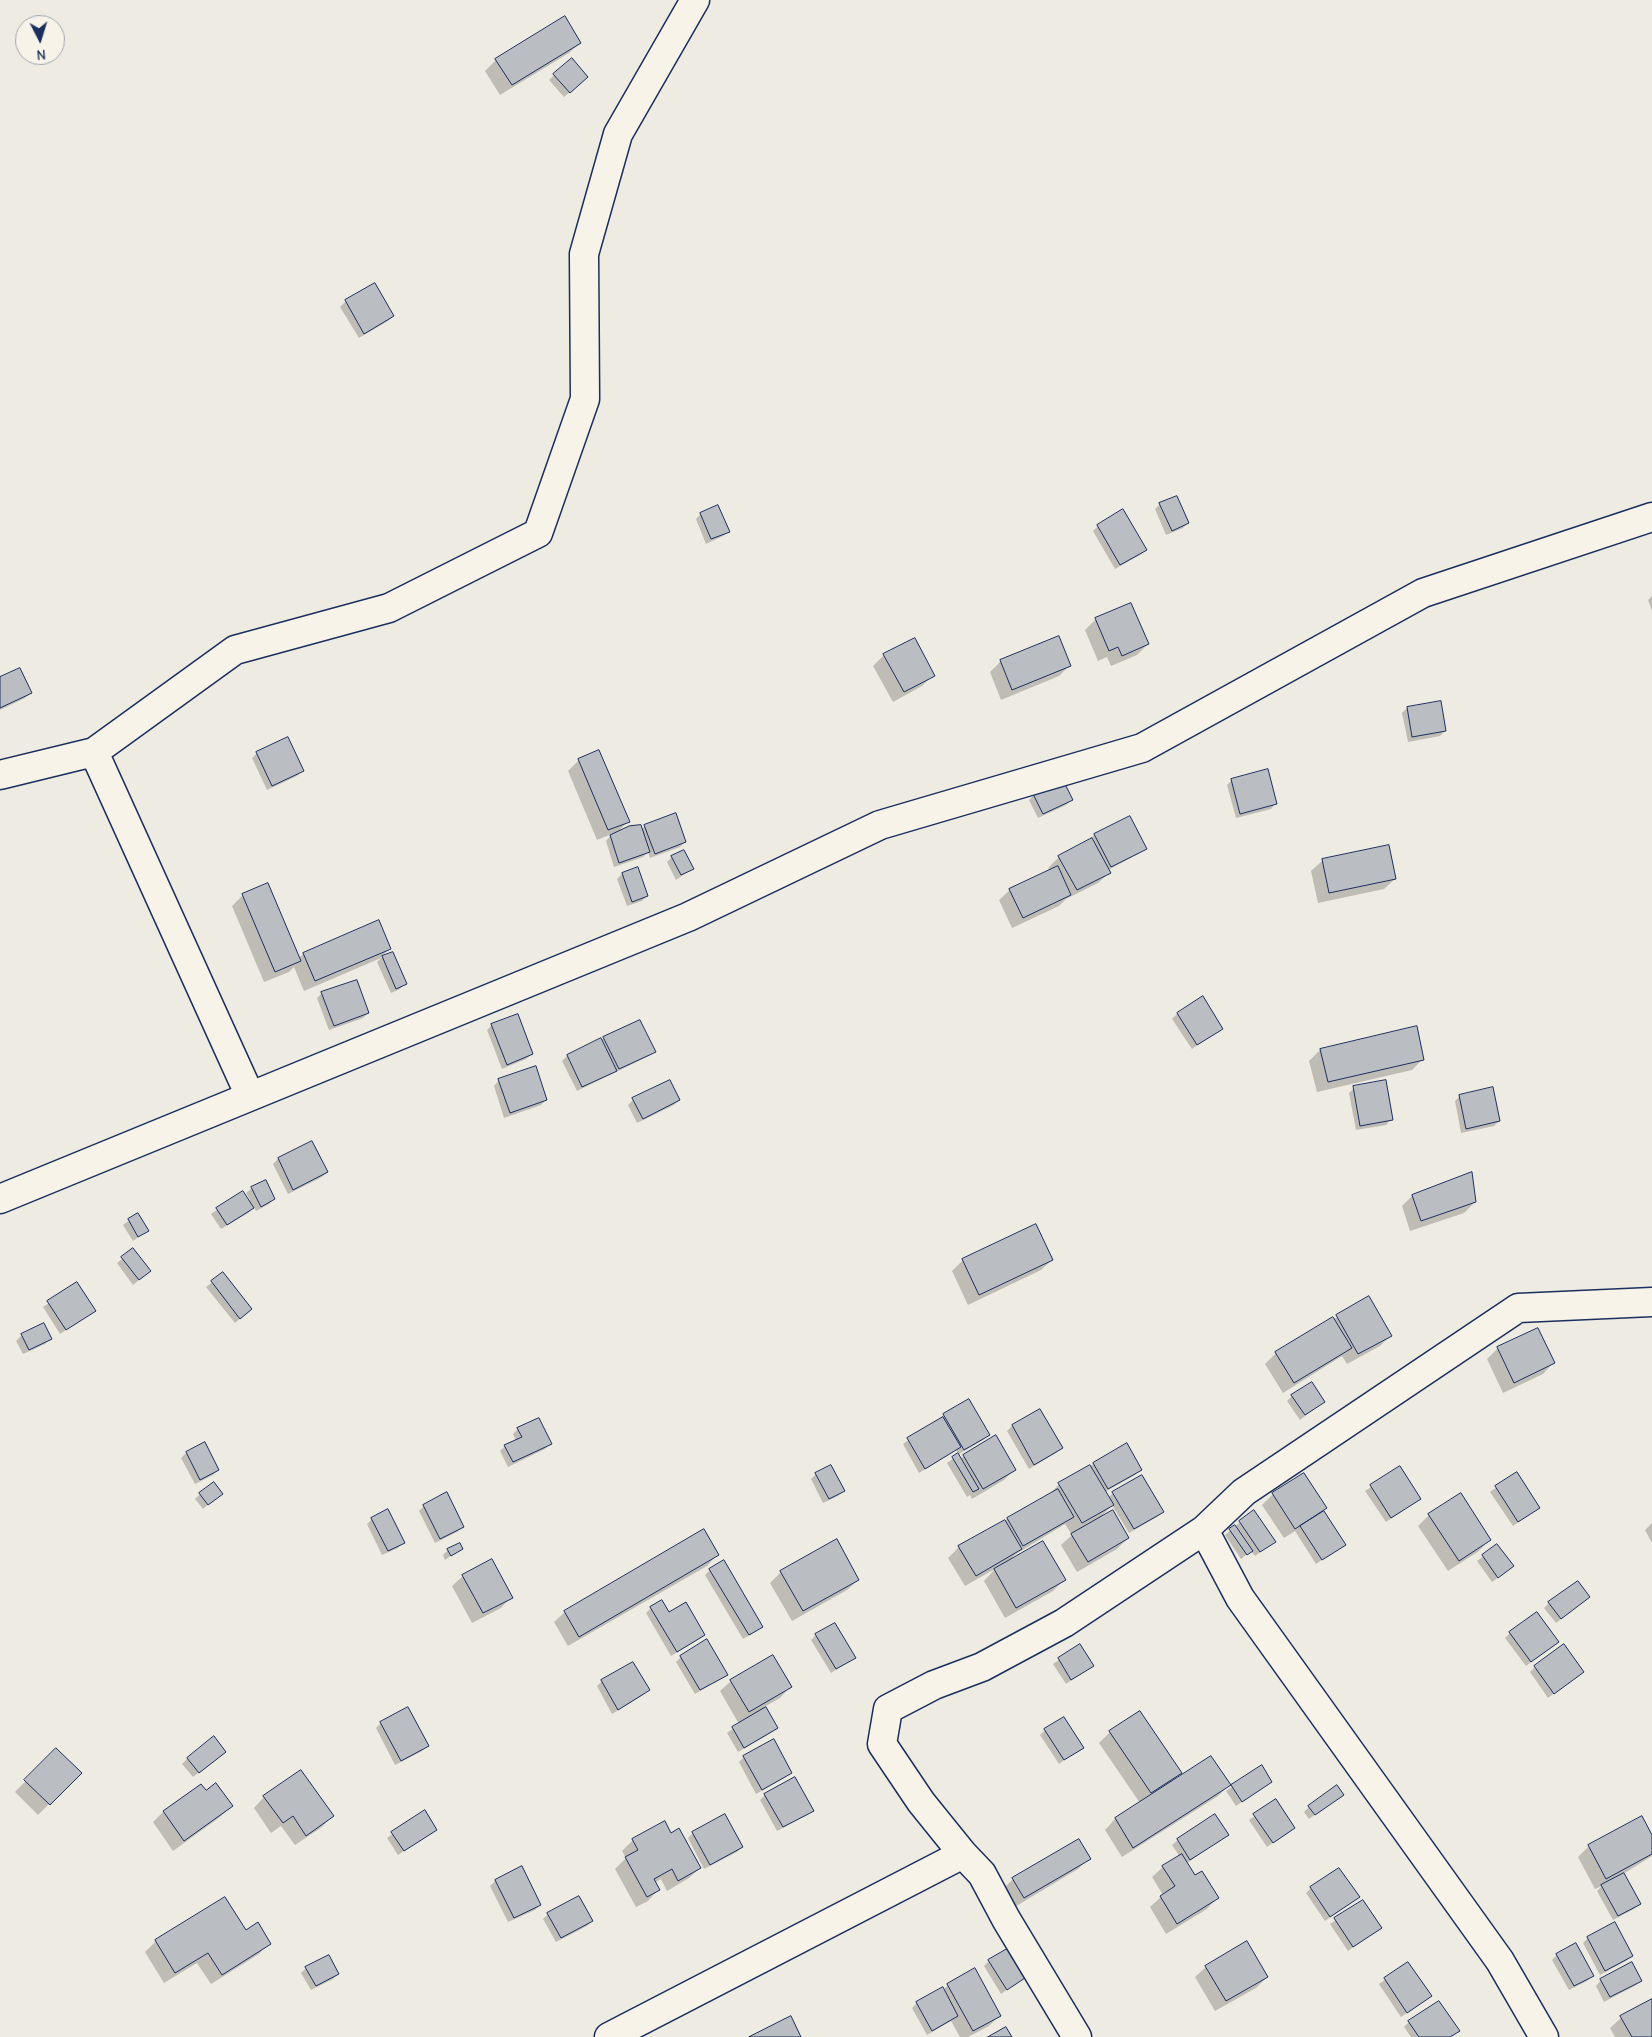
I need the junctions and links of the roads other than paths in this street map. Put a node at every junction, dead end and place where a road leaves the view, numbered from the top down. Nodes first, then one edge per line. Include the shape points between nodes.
1 (695, 0) edge
2 (1652, 517) edge
3 (94, 752) junction
4 (0, 775) edge
5 (250, 1096) junction
6 (0, 1199) edge
7 (1652, 1302) edge
8 (1204, 1530) junction
9 (963, 1854) junction
10 (609, 2037) edge
11 (1077, 2037) edge
12 (1544, 2037) edge

1 - 3 street via 618,134 584,254 585,400 538,533 389,608 235,650
2 - 5 street via 1423,594 1142,748 880,825 688,917
3 - 4 street
3 - 5 street
5 - 6 street
7 - 8 street via 1518,1308 1244,1492
8 - 9 street via 1064,1623 982,1667 934,1685 888,1709 882,1744 921,1802
8 - 12 street via 1240,1598 1500,1961
9 - 10 street
9 - 11 street via 982,1874

